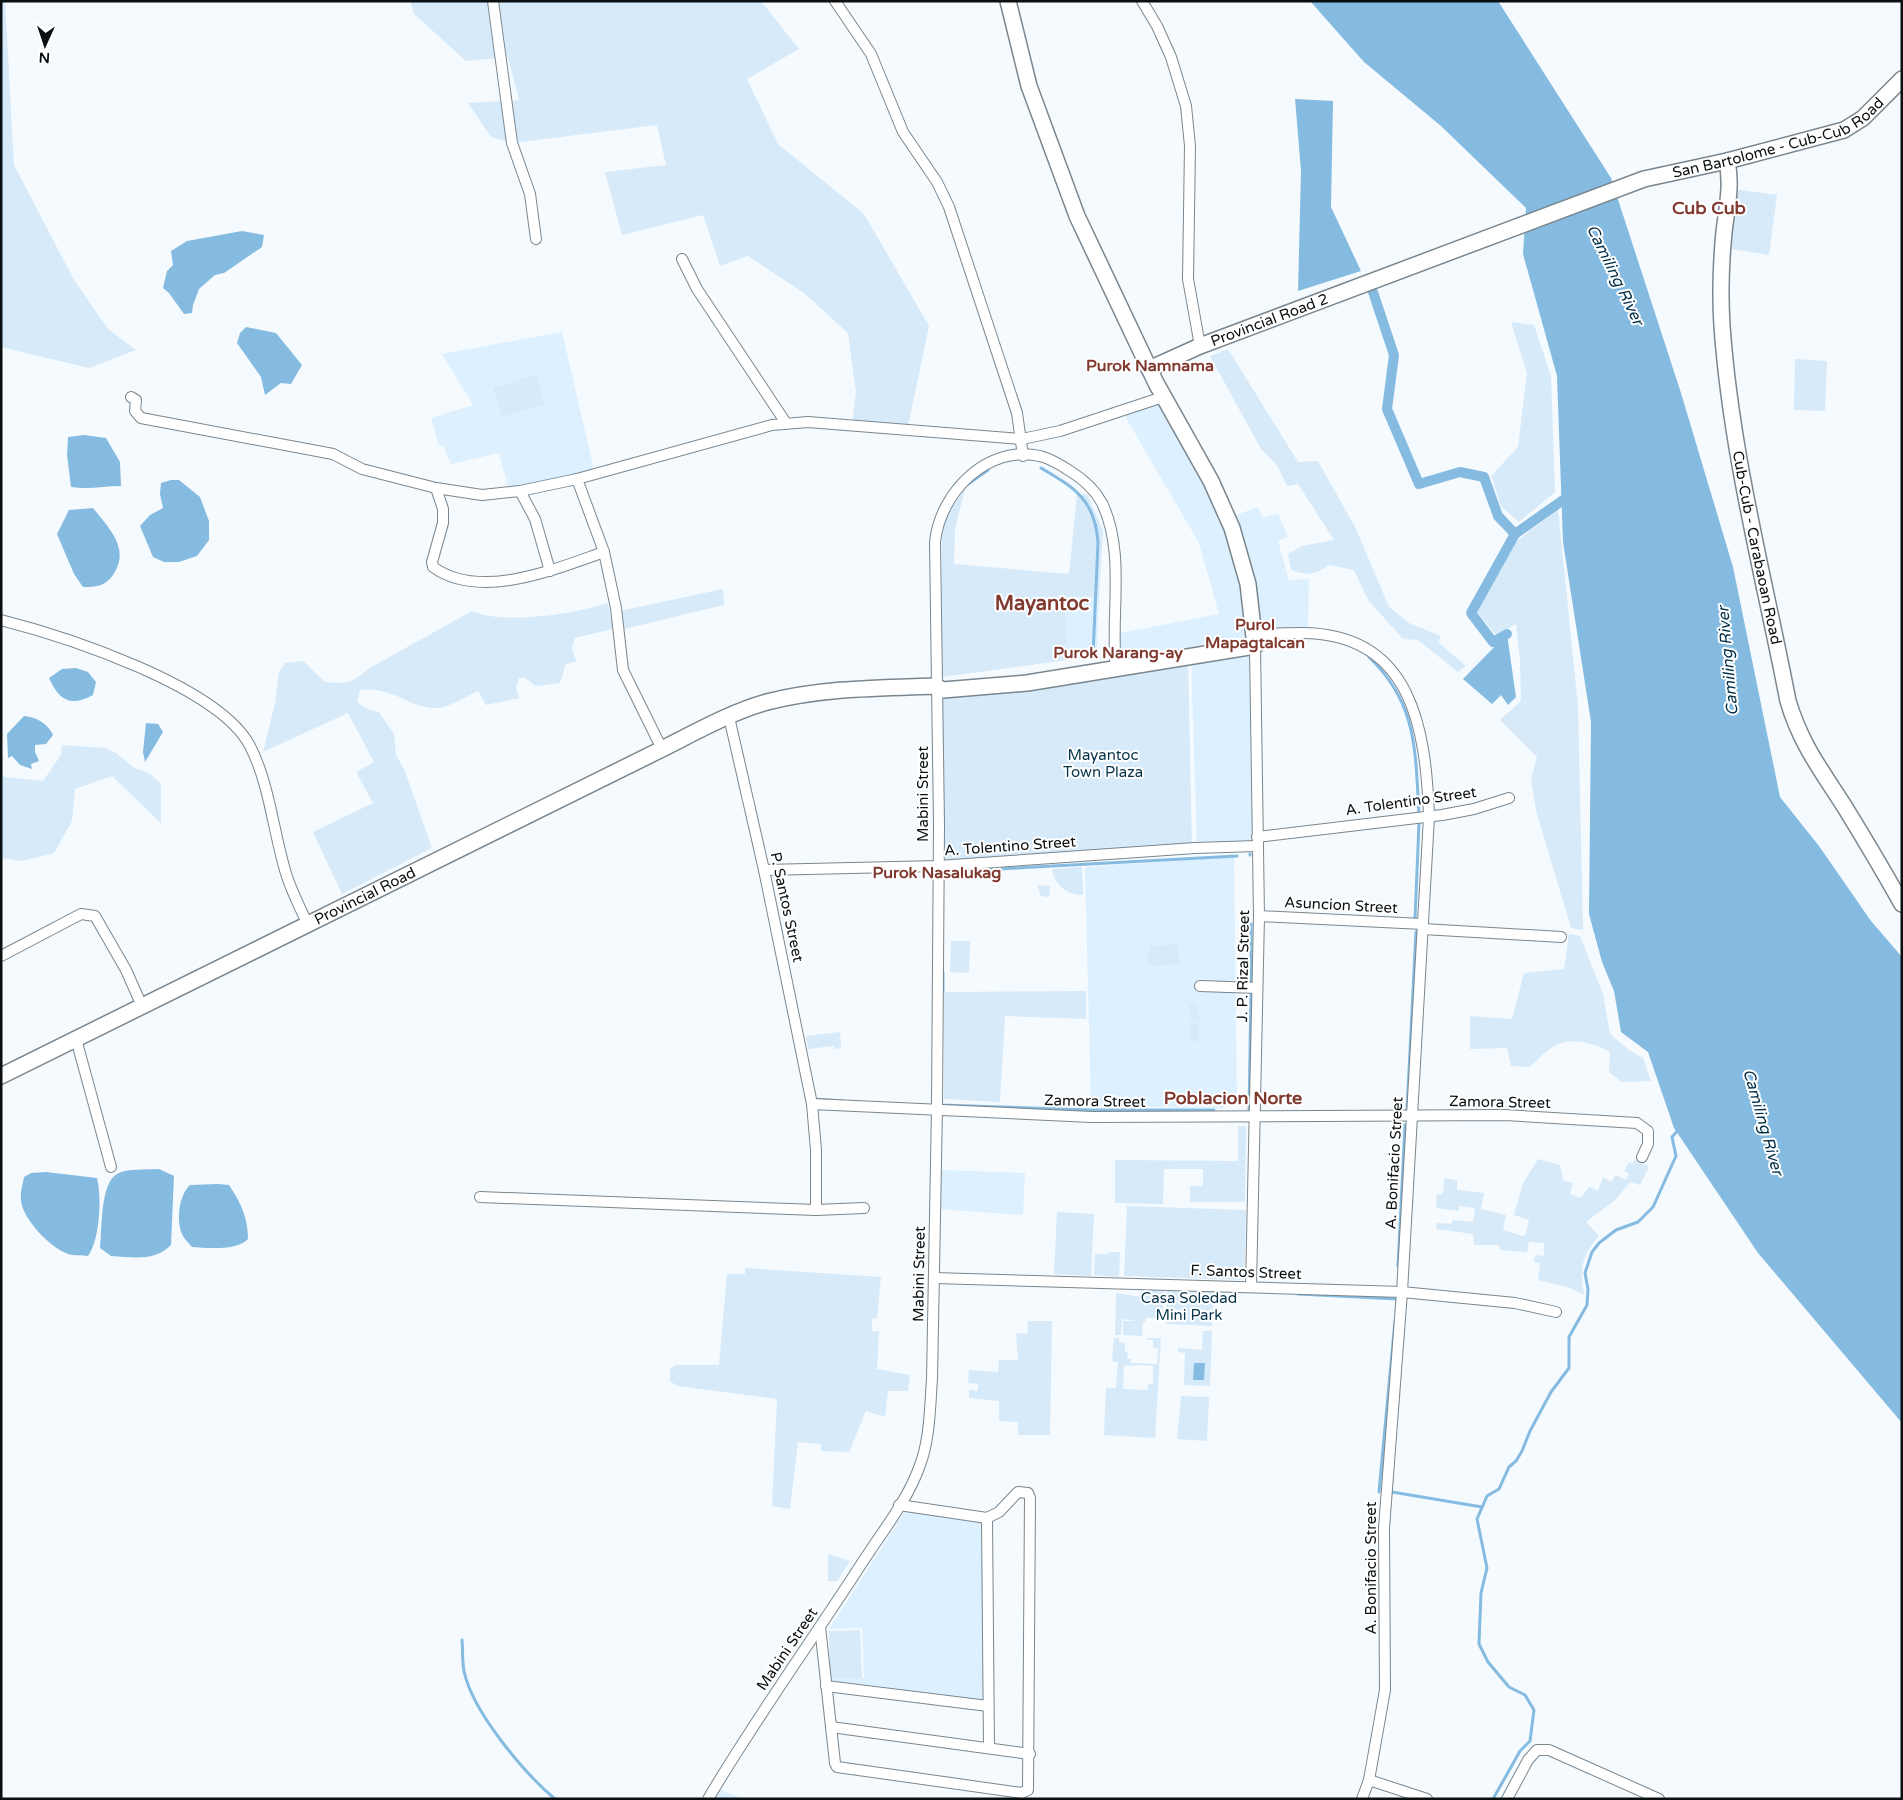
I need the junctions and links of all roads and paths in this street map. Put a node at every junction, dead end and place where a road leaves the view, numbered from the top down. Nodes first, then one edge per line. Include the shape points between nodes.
1 (493, 1) edge
2 (835, 1) edge
3 (1008, 1) edge
4 (1142, 1) edge
5 (1902, 79) edge
6 (1728, 161) junction
7 (1644, 179) joint
8 (536, 239) dead end
9 (682, 259) dead end
10 (1200, 346) junction
11 (1149, 369) junction
12 (131, 397) dead end
13 (1163, 397) junction
14 (786, 423) junction
15 (1022, 440) junction
16 (1023, 456) junction
17 (577, 479) junction
18 (436, 488) junction
19 (520, 491) junction
20 (604, 552) junction
21 (550, 571) junction
22 (1, 620) edge
23 (1258, 638) junction
24 (1115, 664) junction
25 (935, 686) junction
26 (729, 717) junction
27 (662, 749) junction
28 (1509, 798) dead end
29 (1429, 817) junction
30 (1257, 842) junction
31 (938, 866) junction
32 (764, 870) junction
33 (1902, 904) edge
34 (1259, 916) junction
35 (308, 926) junction
36 (1423, 926) junction
37 (1561, 937) dead end
38 (1, 956) edge
39 (1200, 986) dead end
40 (1258, 988) junction
41 (142, 1006) junction
42 (76, 1039) junction
43 (1, 1076) edge
44 (812, 1104) junction
45 (937, 1108) junction
46 (1411, 1115) junction
47 (1255, 1117) junction
48 (1642, 1157) dead end
49 (111, 1167) dead end
50 (480, 1197) dead end
51 (864, 1208) dead end
52 (816, 1210) junction
53 (934, 1278) junction
54 (1250, 1287) junction
55 (1402, 1292) junction
56 (1556, 1312) dead end
57 (899, 1505) junction
58 (987, 1518) junction
59 (820, 1627) junction
60 (826, 1686) junction
61 (988, 1706) junction
62 (831, 1727) junction
63 (989, 1748) junction
64 (1030, 1754) junction
65 (1369, 1780) junction
66 (708, 1799) edge
67 (1362, 1799) edge
68 (1427, 1799) edge
69 (1507, 1799) edge
70 (1659, 1799) edge

1 - 8 street via 510,133 530,194
2 - 15 street via 869,49 904,132 937,182 949,207 1017,413
3 - 11 main road via 1026,76 1068,193 1105,280
4 - 10 street via 1171,57 1186,106 1190,146 1188,279
5 - 6 main road, San Bartolome - Cub-Cub Road via 1862,118 1844,130
6 - 7 main road, San Bartolome - Cub-Cub Road
6 - 33 main road, Cub-Cub - Carabaoan Road via 1730,185 1721,285 1726,366 1736,446 1788,701 1813,760
7 - 10 main road, Provincial Road 2
9 - 14 street via 696,288
10 - 11 main road, Provincial Road 2
11 - 13 main road
12 - 18 street via 136,400 135,411 141,418 333,454 362,469
13 - 15 street
13 - 23 main road via 1232,528 1248,584
14 - 15 street
14 - 17 street via 756,428
15 - 16 street
16 - 24 street via 1037,456 1062,466 1086,483 1102,505 1114,557
16 - 25 street, Mabini Street via 1002,459 977,470 957,489 941,513 935,542
17 - 19 street
17 - 20 street
18 - 19 street via 482,495
18 - 21 street via 443,509 443,523 433,567 444,575 468,581 494,582
19 - 21 street via 535,518
20 - 21 street
20 - 27 street via 616,608 622,670
22 - 35 street via 49,632 145,670 187,690 240,731 256,758 285,870
23 - 24 main road, Provincial Road
23 - 29 street, A. Bonifacio Street via 1321,634 1342,637 1371,651 1389,667 1410,702 1422,739
23 - 30 street, J. P. Rizal Street
24 - 25 main road, Provincial Road via 1021,678 941,680
25 - 26 main road, Provincial Road via 870,688 798,696 766,703
25 - 31 street, Mabini Street
26 - 27 main road, Provincial Road
26 - 32 street, P. Santos Street
27 - 35 main road, Provincial Road
28 - 29 street, A. Tolentino Street via 1474,809
29 - 30 street, A. Tolentino Street
29 - 36 street, A. Bonifacio Street
30 - 31 street, A. Tolentino Street
30 - 34 street, J. P. Rizal Street
31 - 32 street, A. Tolentino Street
31 - 45 street, Mabini Street
32 - 44 street, P. Santos Street
34 - 36 street, Asuncion Street
34 - 40 street, J. P. Rizal Street
35 - 41 main road, Provincial Road
36 - 37 street, Asuncion Street
36 - 46 street, A. Bonifacio Street
38 - 41 street via 81,914 95,916
39 - 40 street
40 - 47 street, J. P. Rizal Street
41 - 42 main road, Provincial Road
42 - 43 main road, Provincial Road
42 - 49 street
44 - 45 street, Zamora Street
44 - 52 street, P. Santos Street
45 - 47 street, Zamora Street via 1035,1116
45 - 53 street, Mabini Street
46 - 47 street, Zamora Street
46 - 48 street, Zamora Street via 1637,1123 1648,1131 1649,1137
46 - 55 street, A. Bonifacio Street
47 - 54 street, J. P. Rizal Street
50 - 52 street
51 - 52 street
53 - 54 street, F. Santos Street
53 - 57 street, Mabini Street via 932,1379 925,1443 914,1481
54 - 55 street, F. Santos Street
55 - 56 street, F. Santos Street via 1515,1303
55 - 65 street, A. Bonifacio Street via 1384,1528 1385,1690
57 - 58 street
57 - 59 street, Mabini Street
58 - 61 street
58 - 64 street via 999,1512 1018,1492 1028,1493
59 - 60 street
59 - 66 street, Mabini Street via 736,1750
60 - 61 street
60 - 62 street
61 - 63 street
62 - 63 street
62 - 64 street via 835,1763 841,1768 1022,1793 1028,1790
63 - 64 street
65 - 67 street, A. Bonifacio Street
65 - 68 street
69 - 70 street via 1528,1760 1537,1750 1549,1750

